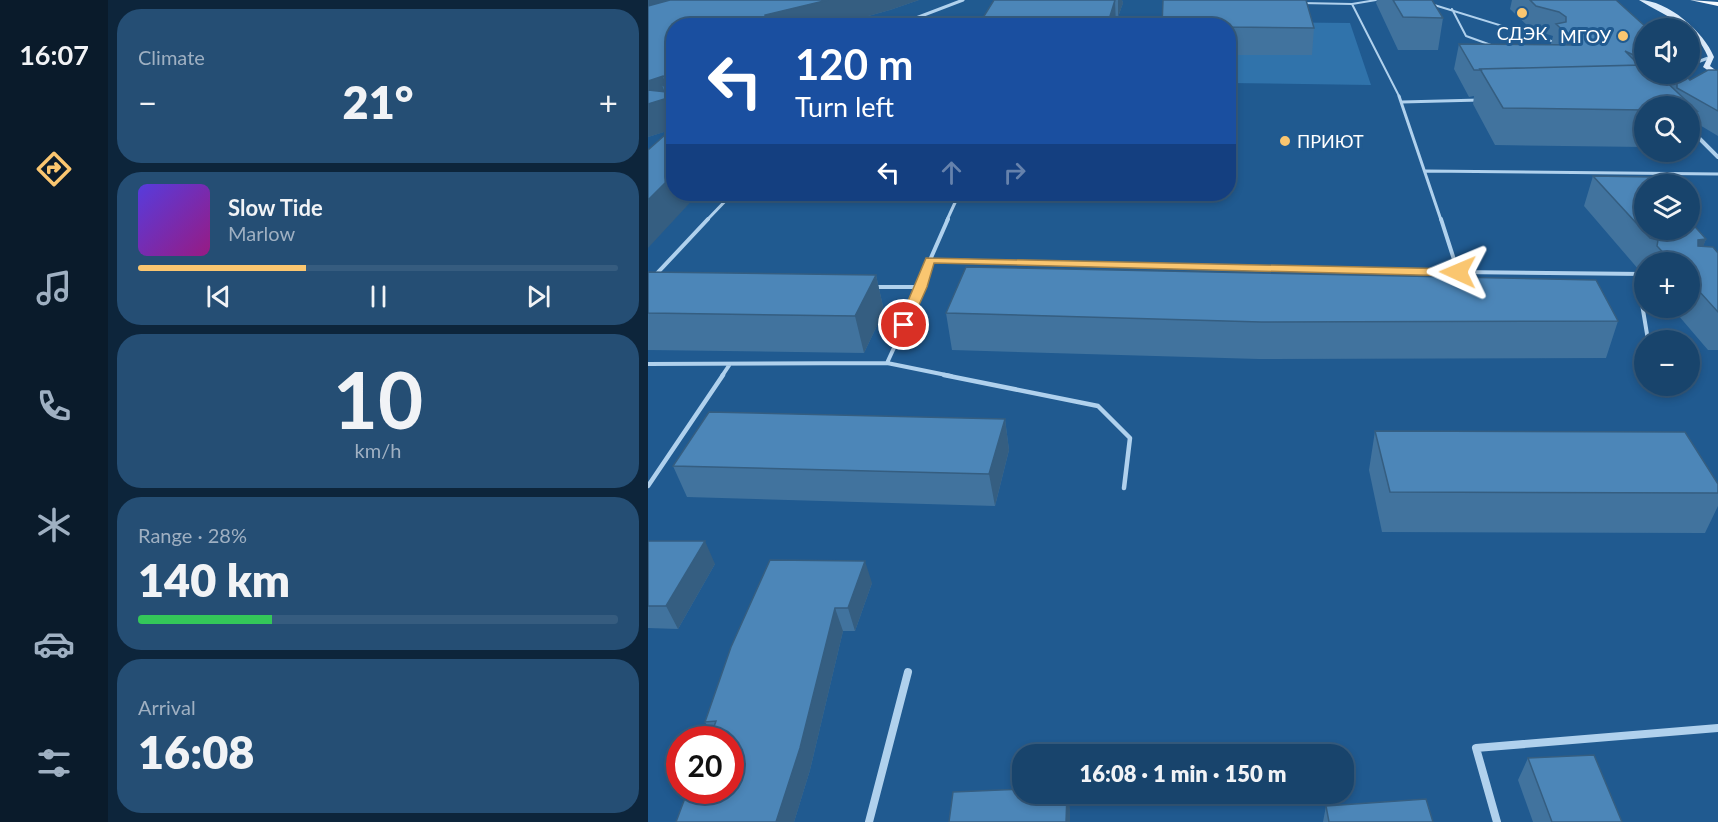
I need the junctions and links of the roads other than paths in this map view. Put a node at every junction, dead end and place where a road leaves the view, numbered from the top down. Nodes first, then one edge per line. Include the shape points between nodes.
1 (963, 0) edge
2 (1376, 0) edge
3 (1642, 0) edge
4 (1694, 0) edge
5 (1425, 2) edge
6 (1294, 3) edge
7 (1352, 4) junction
8 (1718, 4) edge
9 (1452, 9) junction
10 (916, 18) edge
11 (1498, 45) edge
12 (1549, 46) edge
13 (1715, 55) edge
14 (1700, 61) edge
15 (1718, 75) edge
16 (1482, 100) dead end
17 (1401, 102) junction
18 (1700, 139) edge
19 (1718, 157) edge
20 (1426, 171) junction
21 (1718, 174) edge
22 (725, 201) edge
23 (956, 201) edge
24 (930, 260) junction
25 (1458, 272) junction
26 (1634, 274) edge
27 (648, 283) edge
28 (660, 283) edge
29 (862, 286) edge
30 (922, 287) junction
31 (887, 363) junction
32 (648, 364) edge
33 (730, 364) junction
34 (648, 486) edge
35 (1124, 488) dead end
36 (908, 672) dead end
37 (1718, 729) edge
38 (869, 822) edge
39 (1497, 822) edge

1 - 10 street
2 - 7 lane
3 - 13 main road via 1689,28
4 - 8 main road
5 - 9 lane
6 - 7 lane
7 - 17 lane
9 - 11 lane via 1466,36
9 - 12 lane via 1558,44
13 - 14 street
13 - 15 main road via 1706,67
16 - 17 lane
17 - 20 lane
18 - 19 street
20 - 21 lane
20 - 25 lane
22 - 27 lane
23 - 24 lane
24 - 25 lane
24 - 30 lane
25 - 26 lane
27 - 28 lane
29 - 30 lane
30 - 31 lane
31 - 33 lane
31 - 35 lane via 1098,406 1130,438
32 - 33 lane
33 - 34 lane
36 - 38 street
37 - 39 street via 1476,748

